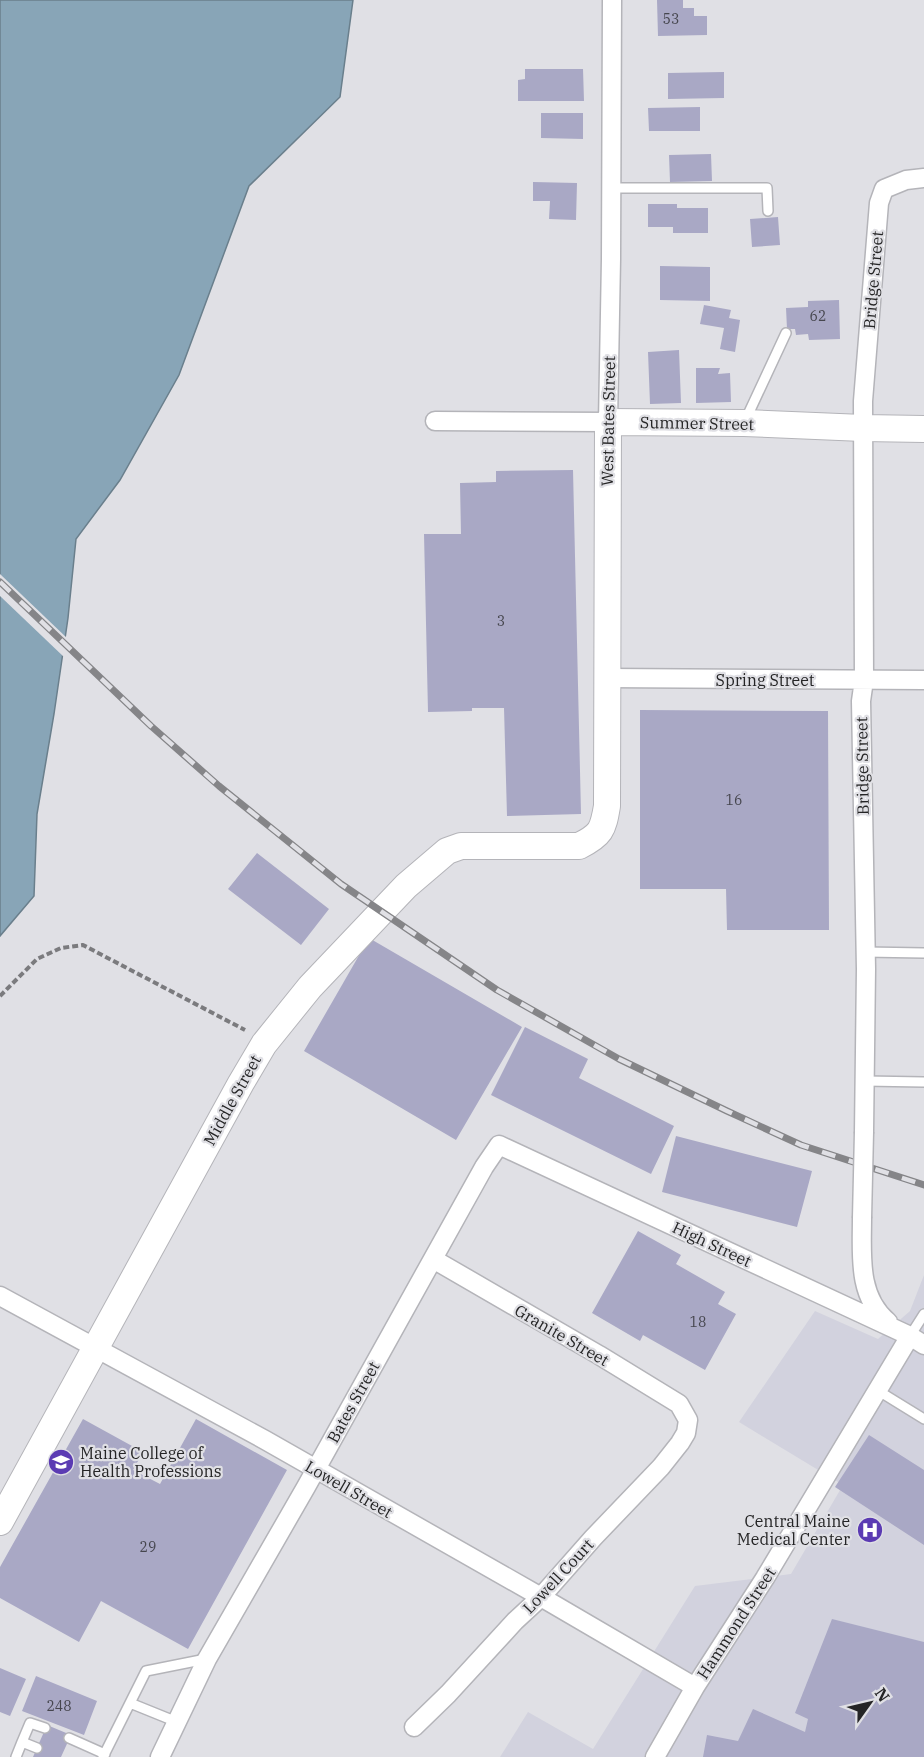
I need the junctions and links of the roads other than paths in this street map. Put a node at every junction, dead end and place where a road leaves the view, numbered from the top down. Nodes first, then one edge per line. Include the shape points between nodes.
1 (612, 0) edge
2 (924, 178) edge
3 (611, 189) junction
4 (768, 211) dead end
5 (786, 333) dead end
6 (435, 421) dead end
7 (608, 422) junction
8 (744, 423) junction
9 (863, 429) junction
10 (924, 429) edge
11 (606, 678) junction
12 (864, 680) junction
13 (924, 680) edge
14 (595, 838) joint
15 (865, 952) junction
16 (924, 953) edge
17 (865, 1080) junction
18 (924, 1082) edge
19 (499, 1145) joint
20 (432, 1259) junction
21 (0, 1296) edge
22 (924, 1314) edge
23 (917, 1340) edge
24 (95, 1349) junction
25 (877, 1390) junction
26 (687, 1416) joint
27 (924, 1419) edge
28 (316, 1469) junction
29 (0, 1522) edge
30 (542, 1597) junction
31 (207, 1659) junction
32 (695, 1687) junction
33 (130, 1703) junction
34 (177, 1722) junction
35 (414, 1727) dead end
36 (45, 1728) dead end
37 (69, 1738) dead end
38 (22, 1742) junction
39 (37, 1748) dead end
40 (104, 1755) edge
41 (16, 1757) edge
42 (160, 1757) edge
43 (655, 1757) edge

1 - 3 street, West Bates Street
2 - 9 street, Bridge Street via 884,189 879,202
3 - 4 lane via 767,188
3 - 7 street, West Bates Street
5 - 8 lane
6 - 7 street, Summer Street
7 - 8 street, Summer Street
7 - 11 street, West Bates Street
8 - 9 street, Summer Street
9 - 10 street, Summer Street
9 - 12 street, Bridge Street
11 - 12 street, Spring Street
11 - 14 street, West Bates Street via 606,806 603,825
12 - 13 street, Spring Street
12 - 15 street, Bridge Street via 861,701
14 - 24 street, Middle Street via 579,846 461,846 447,851 406,886 310,987 266,1040
15 - 16 lane
15 - 17 street, Bridge Street
17 - 18 lane
17 - 23 street, Bridge Street, bridge via 863,1274 870,1301 886,1320
19 - 20 street, Bates Street
19 - 23 street, High Street
20 - 26 street, Granite Street via 679,1404
20 - 28 street, Bates Street
21 - 24 street, Lowell Street
22 - 23 lane
23 - 25 street, Hammond Street
24 - 28 street, Lowell Street
24 - 29 street, Middle Street
25 - 27 lane
25 - 32 street, Hammond Street
26 - 30 street, Lowell Court via 686,1433 662,1467 592,1538
28 - 30 street, Lowell Street
28 - 31 street, Bates Street
30 - 32 street, Lowell Street
30 - 35 street, Lowell Court
31 - 33 lane via 146,1671
31 - 34 street, Bates Street
32 - 43 street, Hammond Street
33 - 34 lane
33 - 40 lane
34 - 42 street, Bates Street
36 - 38 lane via 30,1723
37 - 40 lane
38 - 39 lane
38 - 41 lane

